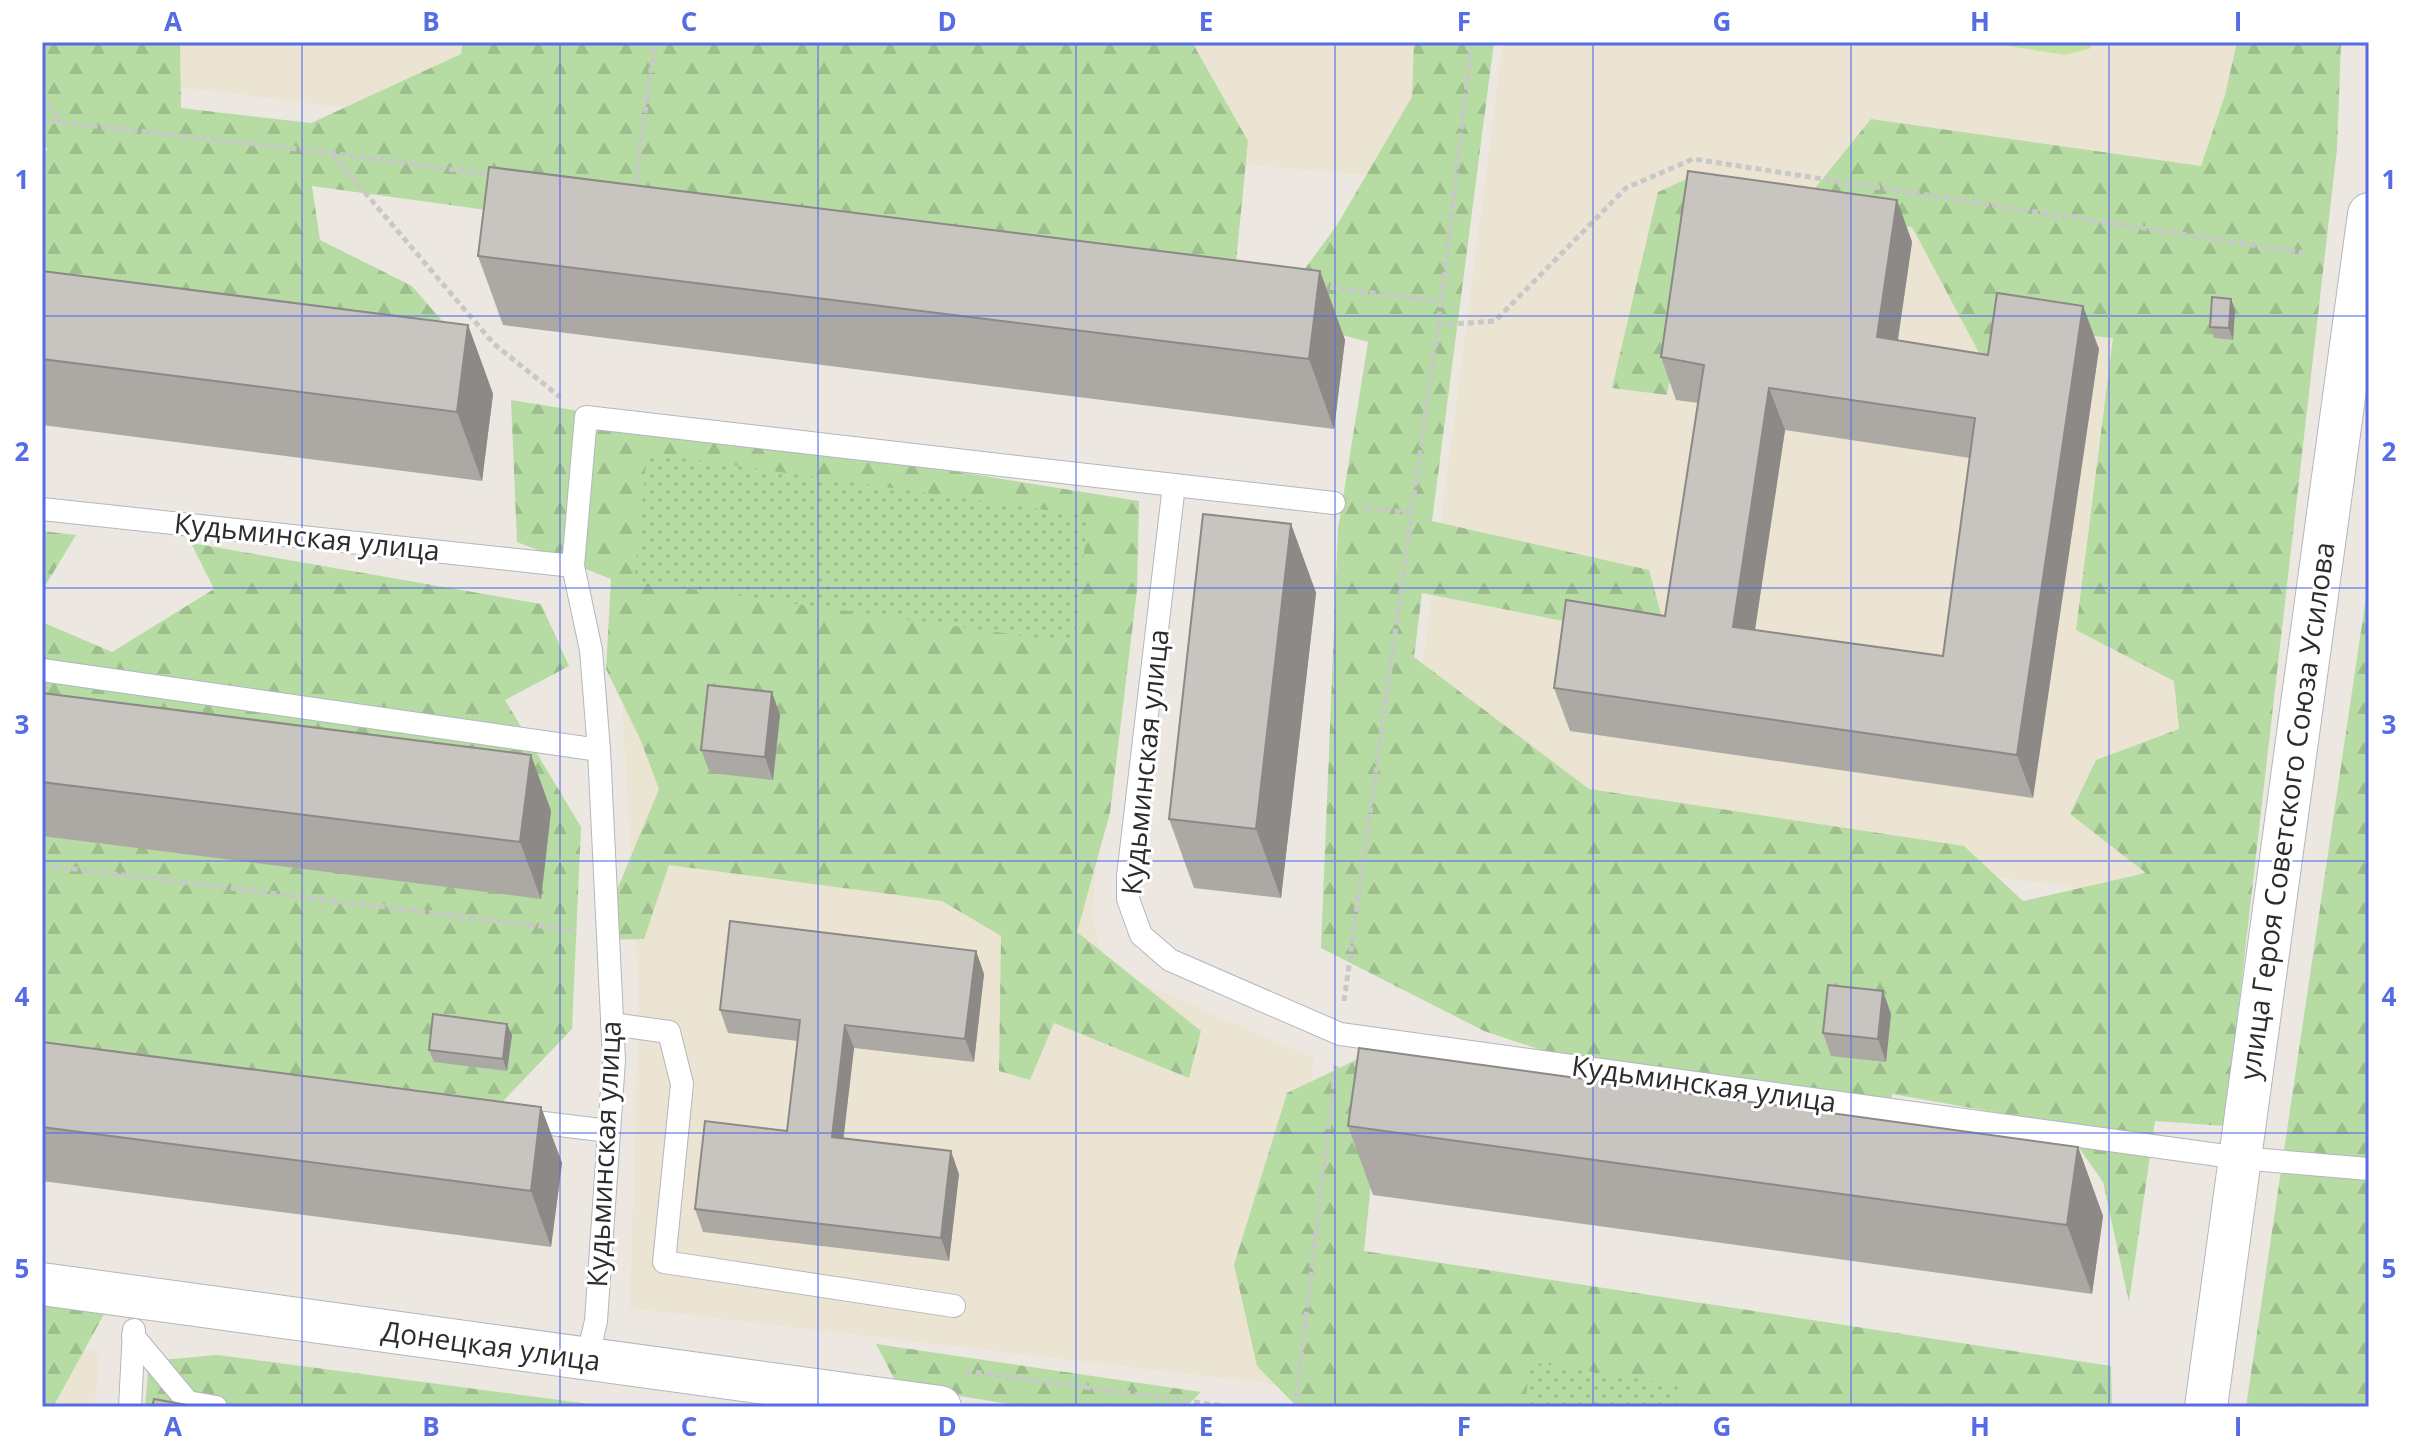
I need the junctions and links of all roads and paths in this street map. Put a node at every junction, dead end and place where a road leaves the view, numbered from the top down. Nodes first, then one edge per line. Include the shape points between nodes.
1 (655, 42) edge
2 (1472, 42) edge
3 (42, 96) edge
4 (42, 120) edge
5 (62, 122) junction
6 (331, 153) junction
7 (498, 175) edge
8 (619, 192) edge
9 (2369, 214) edge
10 (2305, 253) dead end
11 (1314, 285) edge
12 (1441, 302) junction
13 (1438, 325) junction
14 (586, 417) junction
15 (1174, 485) junction
16 (1334, 503) joint
17 (42, 509) edge
18 (1412, 513) junction
19 (573, 566) junction
20 (42, 670) edge
21 (599, 750) junction
22 (42, 865) edge
23 (608, 935) junction
24 (612, 1024) junction
25 (1340, 1034) junction
26 (499, 1117) edge
27 (609, 1131) junction
28 (2240, 1158) junction
29 (2369, 1169) edge
30 (42, 1284) edge
31 (954, 1306) dead end
32 (134, 1316) junction
33 (587, 1359) junction
34 (130, 1407) edge
35 (216, 1407) edge
36 (940, 1407) edge
37 (1295, 1407) edge
38 (2206, 1407) edge

1 - 8 path via 634,194
2 - 12 path
3 - 5 path
4 - 5 path
5 - 6 path
6 - 7 path
6 - 14 path via 494,344
9 - 28 street, улица Героя Советского Союза Усилова
10 - 13 path via 1693,159 1626,188 1495,321
11 - 12 path
12 - 13 path
13 - 18 path
14 - 15 lane
14 - 19 lane, Кудьминская улица
15 - 16 lane
15 - 25 lane, Кудьминская улица via 1128,899 1141,935 1170,960
16 - 18 path
17 - 19 lane, Кудьминская улица
18 - 25 path
19 - 21 lane, Кудьминская улица via 591,650
20 - 21 lane
21 - 23 lane, Кудьминская улица
22 - 23 path
23 - 24 lane, Кудьминская улица
24 - 27 lane, Кудьминская улица
24 - 31 lane via 669,1032 682,1084 664,1262
25 - 28 lane, Кудьминская улица
25 - 37 path
26 - 27 lane
27 - 33 lane, Кудьминская улица via 596,1321
28 - 29 lane, Кудьминская улица
28 - 38 street, улица Героя Советского Союза Усилова
30 - 32 street, Донецкая улица
32 - 33 street, Донецкая улица
32 - 34 lane
32 - 35 lane via 188,1402
33 - 36 street, Донецкая улица

